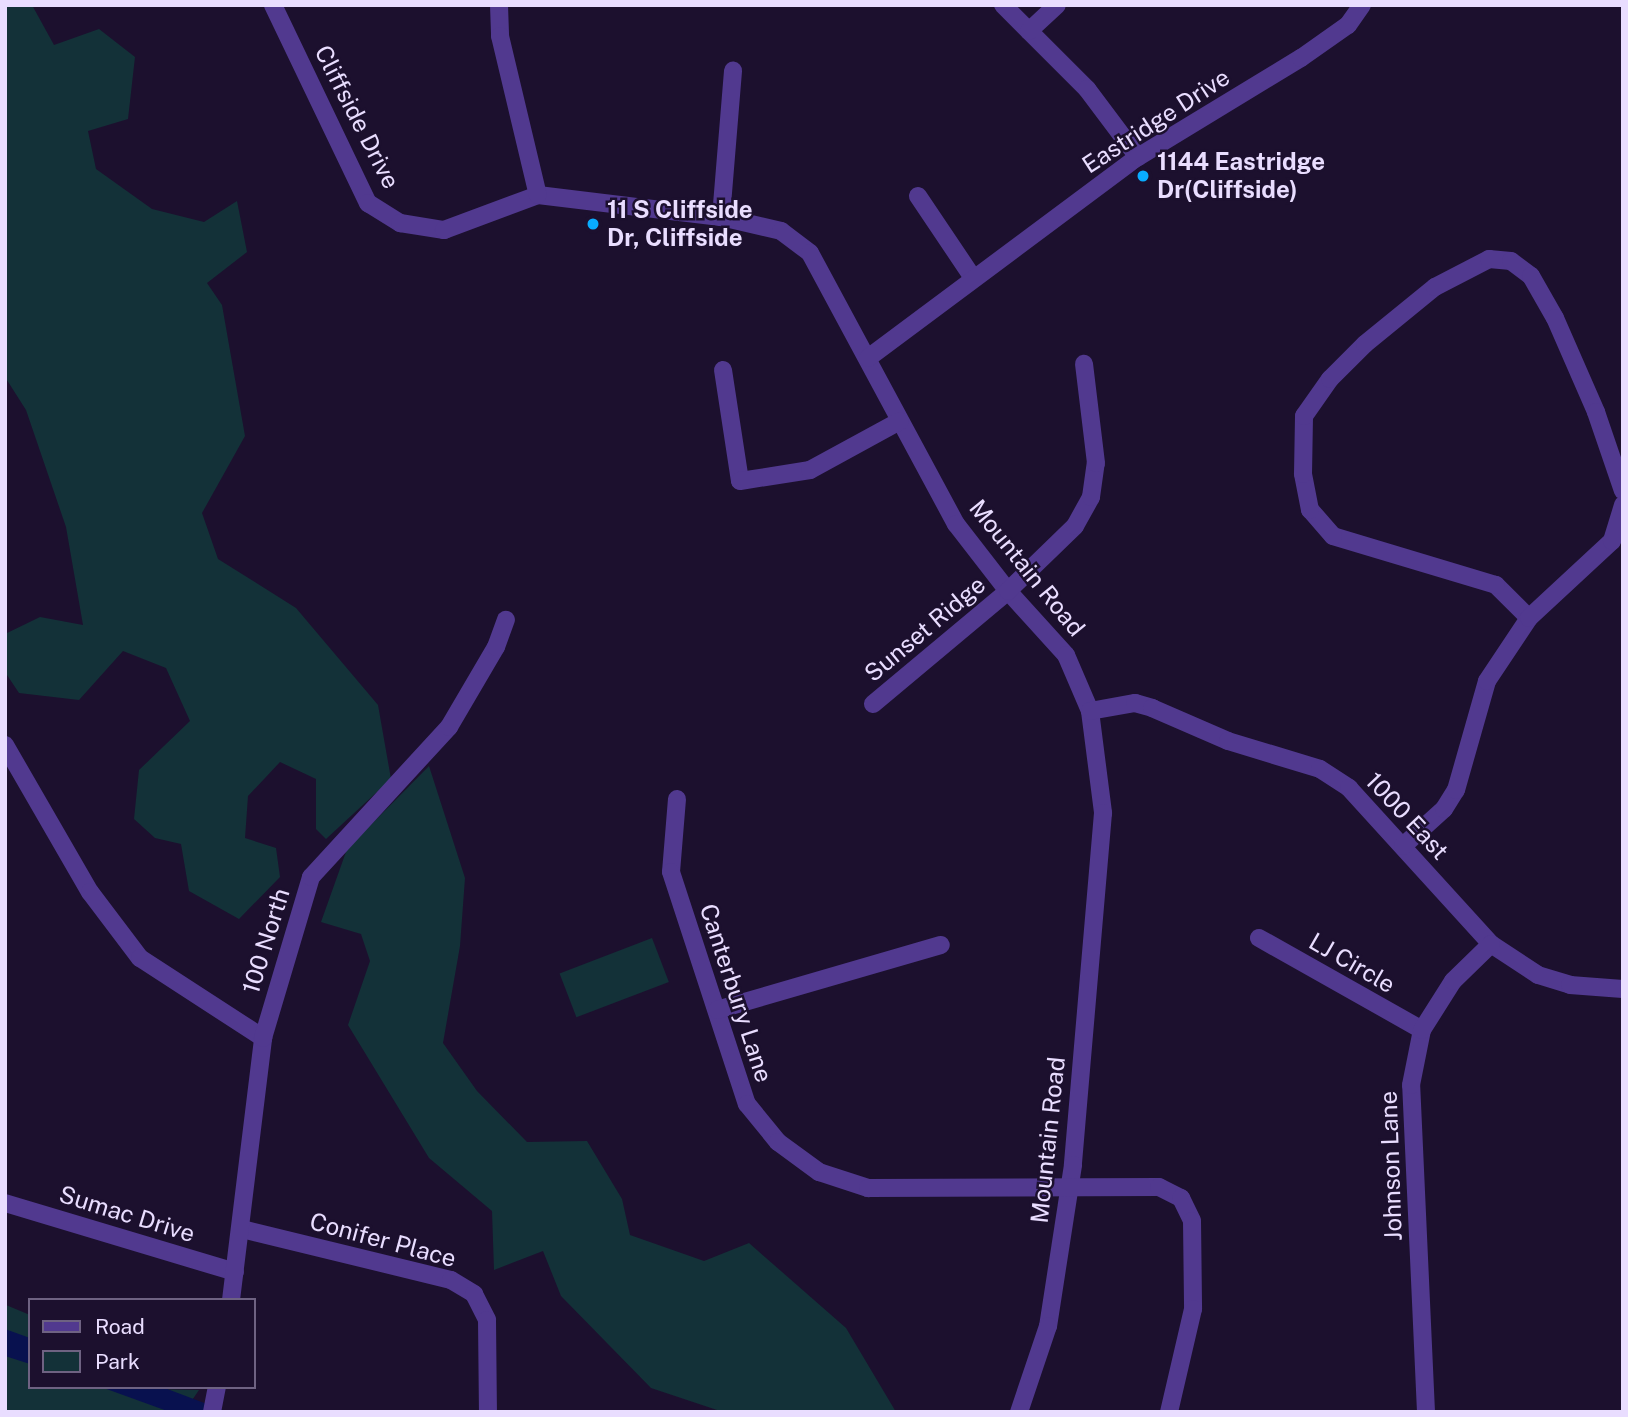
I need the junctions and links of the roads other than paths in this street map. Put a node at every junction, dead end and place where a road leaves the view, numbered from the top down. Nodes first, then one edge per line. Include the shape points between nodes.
1 (273, 5) edge
2 (499, 5) edge
3 (1003, 5) edge
4 (1057, 5) edge
5 (1362, 5) edge
6 (1029, 31) junction
7 (733, 70) dead end
8 (1138, 158) junction
9 (538, 195) junction
10 (918, 197) dead end
11 (721, 217) junction
12 (973, 278) junction
13 (868, 358) junction
14 (1084, 364) dead end
15 (723, 370) dead end
16 (901, 421) junction
17 (1623, 491) edge
18 (1623, 505) edge
19 (1008, 591) junction
20 (1529, 618) junction
21 (506, 620) dead end
22 (873, 704) dead end
23 (1090, 710) junction
24 (5, 745) edge
25 (677, 799) dead end
26 (1403, 846) junction
27 (1259, 938) dead end
28 (1491, 944) junction
29 (941, 945) dead end
30 (1623, 989) edge
31 (717, 1010) junction
32 (1422, 1030) junction
33 (263, 1038) junction
34 (1069, 1185) junction
35 (5, 1203) edge
36 (242, 1229) junction
37 (235, 1272) junction
38 (230, 1298) edge
39 (488, 1412) edge
40 (1019, 1412) edge
41 (1169, 1412) edge
42 (1426, 1412) edge

1 - 9 street, Cliffside Drive via 368,203 400,223 444,230
2 - 9 street via 503,48
3 - 6 street
4 - 6 street
5 - 8 street, Eastridge Drive via 1348,25 1301,58
6 - 8 street via 1087,89
7 - 11 street
8 - 12 street, Eastridge Drive
9 - 11 street, Mountain Road
10 - 12 street
11 - 13 street, Mountain Road via 781,231 810,253
12 - 13 street, Eastridge Drive
13 - 16 street, Mountain Road
14 - 19 street, Sunset Ridge via 1096,463 1091,497 1075,526
15 - 16 street via 740,481 810,470
16 - 19 street, Mountain Road via 956,524
17 - 20 street via 1596,412 1555,318 1531,276 1511,261 1489,259 1436,287 1330,379 1304,416 1303,474 1310,510 1333,536 1496,585
18 - 20 street via 1612,541
19 - 22 street, Sunset Ridge
19 - 23 street, Mountain Road via 1066,655
20 - 26 street via 1487,681 1456,790 1444,810
21 - 33 street, 100 North via 496,648 449,727 311,877
23 - 26 street, 1000 East via 1135,703 1228,741 1320,769 1349,788
23 - 34 street, Mountain Road via 1103,813
24 - 33 street via 90,892 140,958
25 - 31 street, Canterbury Lane via 671,872
26 - 28 street, 1000 East
27 - 32 street, LJ Circle
28 - 30 street, 1000 East via 1538,975 1570,985
28 - 32 street, Johnson Lane via 1453,981
29 - 31 street
31 - 34 street, Canterbury Lane via 747,1104 778,1142 819,1172 868,1188
32 - 42 street, Johnson Lane via 1411,1086
33 - 36 street, 100 North
34 - 40 street, Mountain Road via 1048,1326
34 - 41 street, Canterbury Lane via 1159,1186 1181,1198 1192,1221 1193,1309
35 - 37 street, Sumac Drive
36 - 37 street, 100 North
36 - 39 street, Conifer Place via 452,1280 474,1294 487,1320
37 - 38 street, 100 North

